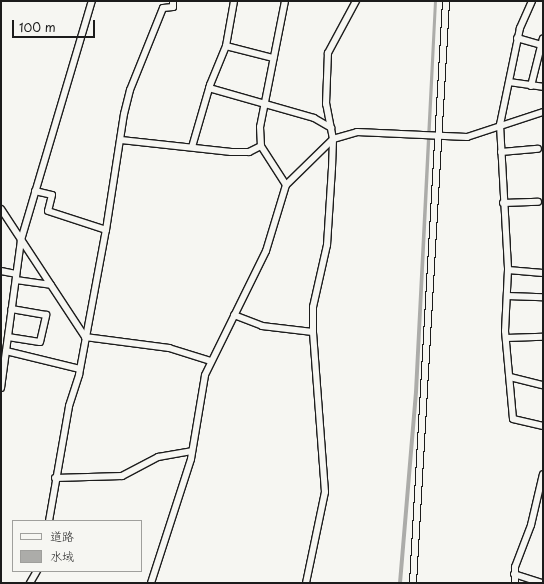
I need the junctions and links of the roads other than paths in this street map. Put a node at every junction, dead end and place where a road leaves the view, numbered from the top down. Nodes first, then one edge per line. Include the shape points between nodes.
1 (92, 1) edge
2 (173, 1) edge
3 (234, 1) edge
4 (286, 1) edge
5 (356, 1) edge
6 (446, 1) edge
7 (532, 1) edge
8 (517, 38) junction
9 (543, 38) edge
10 (541, 45) edge
11 (226, 46) junction
12 (273, 58) junction
13 (509, 82) junction
14 (532, 86) junction
15 (543, 87) edge
16 (209, 88) junction
17 (266, 103) junction
18 (543, 112) edge
19 (500, 125) junction
20 (331, 128) junction
21 (440, 136) junction
22 (333, 139) junction
23 (121, 140) junction
24 (262, 146) junction
25 (192, 148) junction
26 (538, 148) dead end
27 (501, 152) junction
28 (286, 186) junction
29 (35, 191) junction
30 (538, 202) dead end
31 (503, 203) junction
32 (1, 209) edge
33 (106, 230) junction
34 (21, 240) junction
35 (508, 270) junction
36 (1, 271) edge
37 (543, 273) edge
38 (16, 277) junction
39 (51, 286) junction
40 (507, 296) junction
41 (543, 297) edge
42 (12, 309) junction
43 (234, 315) junction
44 (313, 332) junction
45 (8, 337) junction
46 (85, 337) junction
47 (543, 337) edge
48 (506, 338) junction
49 (6, 352) junction
50 (211, 361) junction
51 (80, 368) junction
52 (510, 377) junction
53 (1, 383) edge
54 (543, 385) edge
55 (543, 426) edge
56 (191, 451) junction
57 (543, 474) edge
58 (55, 478) junction
59 (49, 520) edge
60 (36, 572) edge
61 (514, 574) junction
62 (30, 583) edge
63 (151, 583) edge
64 (306, 583) edge
65 (413, 583) edge
66 (515, 583) edge
67 (541, 583) edge

1 - 29 street
2 - 23 street via 173,7 163,8 130,90
3 - 11 street
4 - 12 street
5 - 20 street via 328,53 326,104
6 - 21 street via 441,55
7 - 8 street
8 - 10 street
8 - 13 street
9 - 10 street
10 - 14 street
11 - 12 street
11 - 16 street
12 - 17 street
13 - 14 street
13 - 19 street
14 - 15 street
16 - 17 street
16 - 25 street
17 - 20 street via 314,118
17 - 24 street via 260,126
18 - 19 street
19 - 21 street via 468,137
19 - 27 street
20 - 22 street
21 - 22 street via 357,132
21 - 65 street
22 - 28 street
22 - 44 street via 327,245 313,307
23 - 25 street
23 - 33 street
24 - 25 street via 248,152
24 - 28 street
26 - 27 street
27 - 31 street
28 - 43 street via 266,251
29 - 33 street via 52,195 48,211
29 - 34 street
30 - 31 street
31 - 35 street
32 - 34 street
33 - 46 street
34 - 38 street
34 - 39 street
35 - 37 street
35 - 40 street
36 - 38 street
38 - 39 street
38 - 42 street
39 - 46 street
40 - 41 street
40 - 48 street
42 - 45 street
42 - 45 street via 46,315 40,342
43 - 44 street via 262,326
43 - 50 street
44 - 64 street via 325,492
45 - 49 street
46 - 50 street via 169,348
46 - 51 street
47 - 48 street
48 - 52 street
49 - 51 street
49 - 53 street
50 - 56 street via 197,410
51 - 58 street via 69,406
52 - 54 street
52 - 55 street via 513,419
56 - 58 street via 158,457 122,476
56 - 63 street
57 - 61 street via 531,525
58 - 59 street
60 - 62 street
61 - 66 street
61 - 67 street

